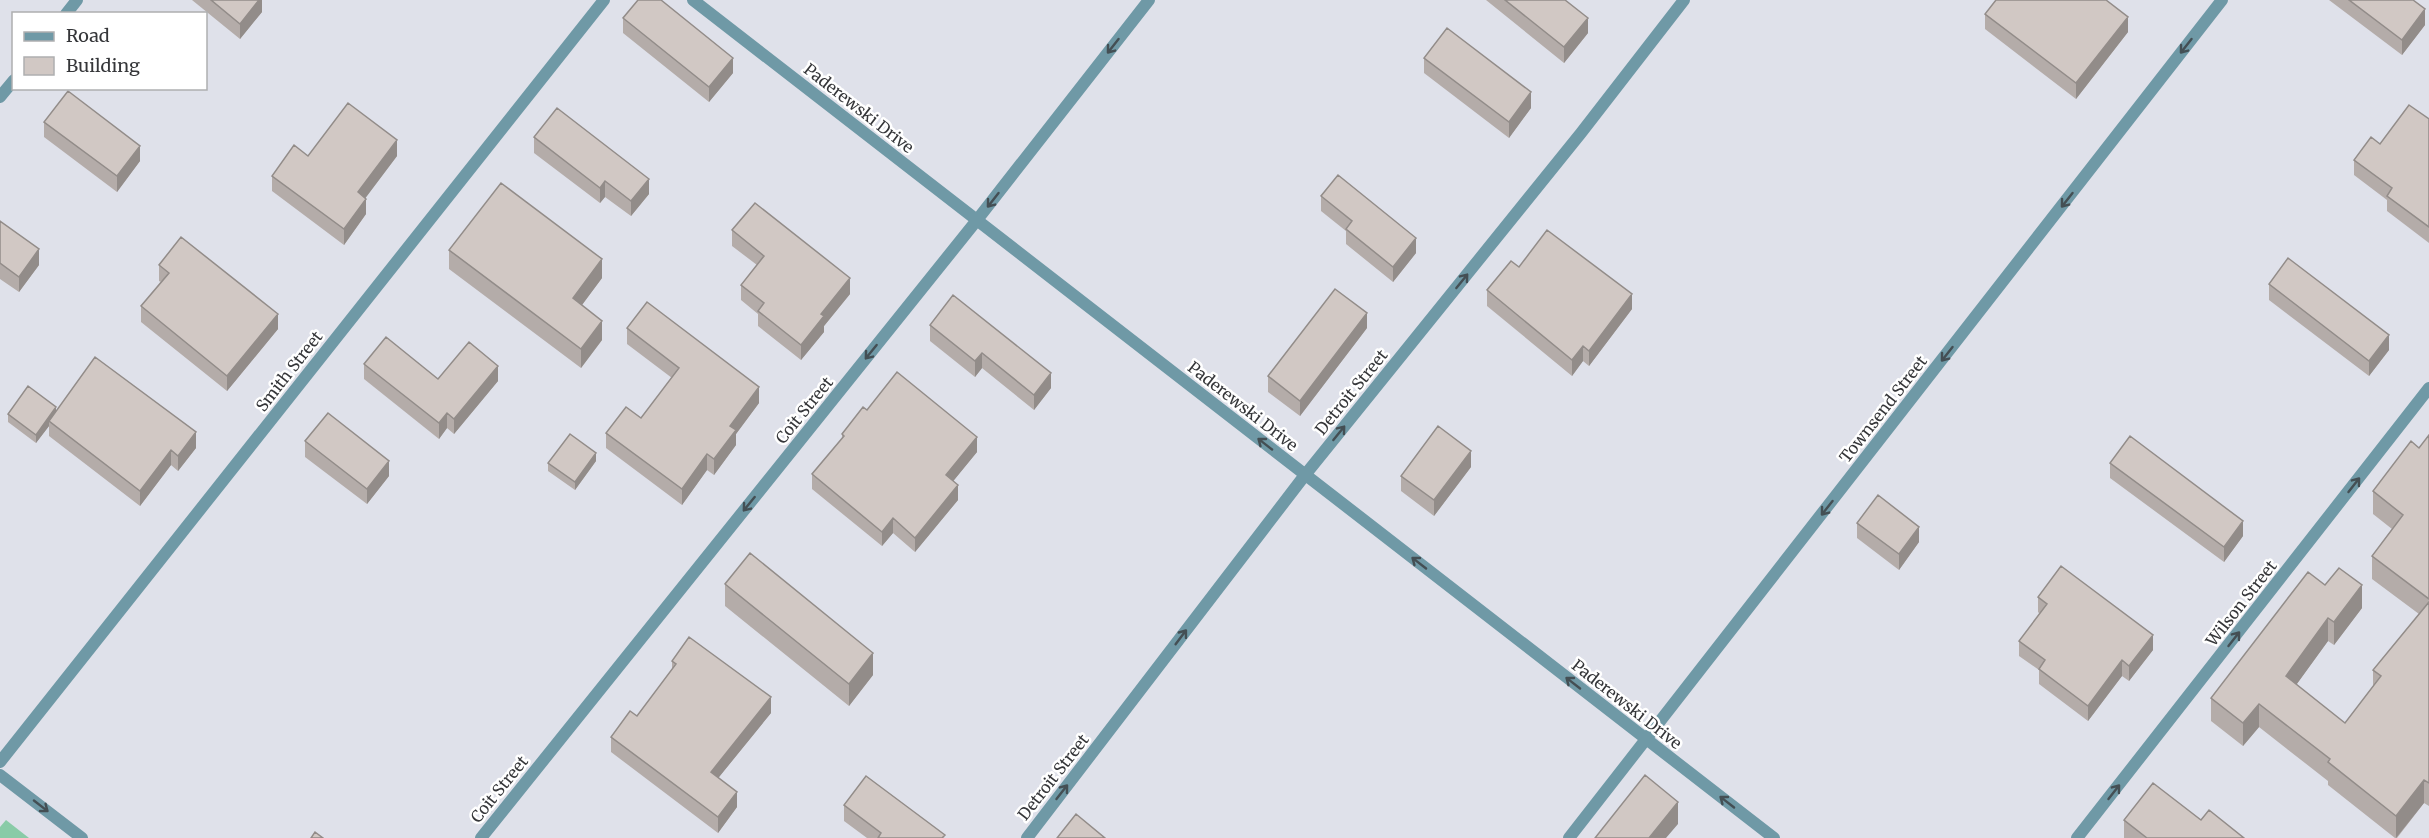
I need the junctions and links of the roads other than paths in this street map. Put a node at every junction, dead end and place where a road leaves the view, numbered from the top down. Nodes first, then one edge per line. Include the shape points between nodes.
1 (77, 0) edge
2 (604, 0) edge
3 (693, 0) edge
4 (1149, 0) edge
5 (1684, 0) edge
6 (2222, 0) edge
7 (68, 12) edge
8 (12, 83) edge
9 (0, 98) edge
10 (977, 220) junction
11 (2429, 388) edge
12 (1305, 475) junction
13 (1646, 739) junction
14 (0, 762) edge
15 (0, 775) edge
16 (82, 838) edge
17 (481, 838) edge
18 (1027, 838) edge
19 (1569, 838) edge
20 (1774, 838) edge
21 (2077, 838) edge

1 - 7 street
2 - 14 street, Smith Street
3 - 10 street, Paderewski Drive
4 -> 10 street, Coit Street
12 -> 5 street, Detroit Street
6 -> 13 street, Townsend Street
8 - 9 street
12 -> 10 street, Paderewski Drive
10 -> 17 street, Coit Street
21 -> 11 street, Wilson Street
13 -> 12 street, Paderewski Drive
18 -> 12 street, Detroit Street
13 - 19 street, Townsend Street
20 -> 13 street, Paderewski Drive
15 -> 16 street

